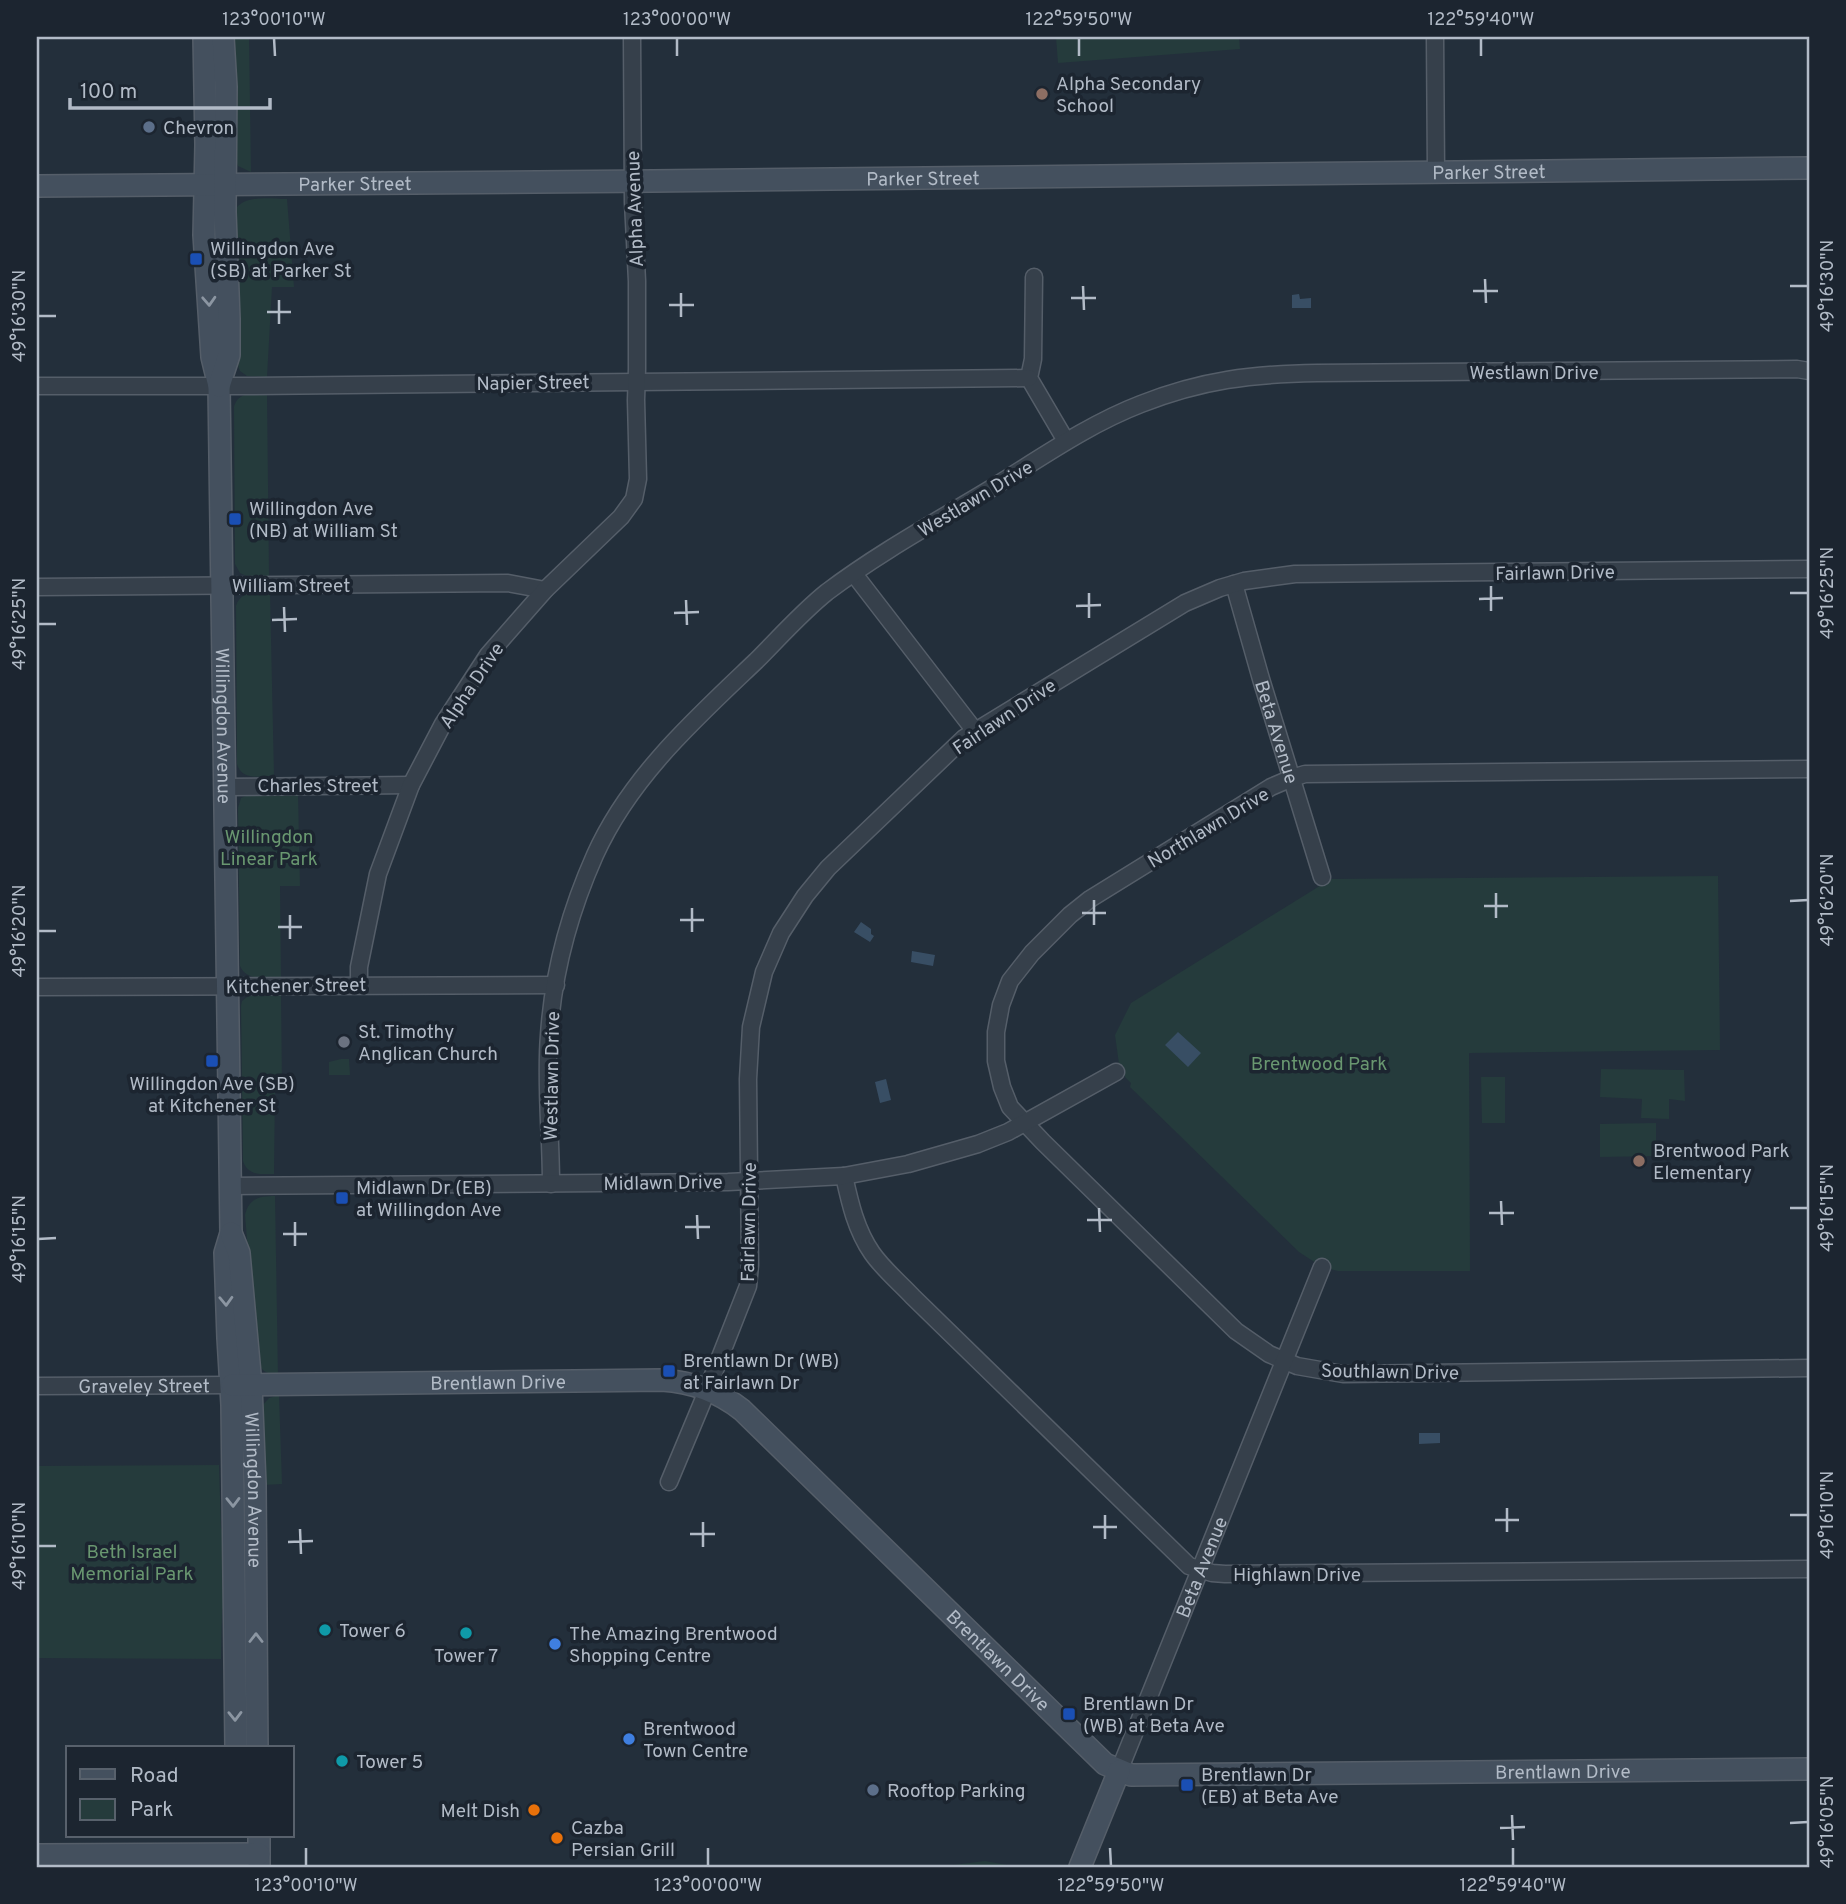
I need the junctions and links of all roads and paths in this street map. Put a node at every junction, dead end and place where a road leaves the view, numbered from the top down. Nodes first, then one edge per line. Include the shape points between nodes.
1 (204, 37) edge
2 (223, 37) edge
3 (632, 37) edge
4 (1435, 37) edge
5 (1809, 168) edge
6 (1436, 172) junction
7 (633, 181) junction
8 (215, 184) junction
9 (37, 186) edge
10 (1034, 277) dead end
11 (1809, 372) edge
12 (1029, 377) junction
13 (637, 381) junction
14 (37, 386) edge
15 (219, 386) junction
16 (1066, 442) junction
17 (1809, 569) edge
18 (854, 573) junction
19 (1234, 584) junction
20 (221, 586) junction
21 (37, 587) edge
22 (545, 590) junction
23 (975, 731) junction
24 (1809, 769) edge
25 (1292, 778) junction
26 (411, 785) junction
27 (224, 787) junction
28 (1322, 877) dead end
29 (359, 985) junction
30 (556, 985) junction
31 (227, 986) junction
32 (37, 987) edge
33 (1116, 1072) dead end
34 (1024, 1123) junction
35 (844, 1176) junction
36 (750, 1181) junction
37 (551, 1184) junction
38 (229, 1186) junction
39 (1322, 1267) dead end
40 (1284, 1361) junction
41 (1809, 1368) edge
42 (241, 1385) junction
43 (37, 1386) edge
44 (708, 1389) junction
45 (669, 1482) dead end
46 (1809, 1569) edge
47 (1199, 1570) junction
48 (236, 1746) edge
49 (257, 1746) edge
50 (1809, 1769) edge
51 (1119, 1771) junction
52 (237, 1852) edge
53 (259, 1852) edge
54 (37, 1855) edge
55 (1080, 1867) edge

1 - 8 street, Willingdon Avenue
2 - 8 street, Willingdon Avenue via 226,87
3 - 7 street, Alpha Avenue
4 - 6 street
5 - 6 street, Parker Street
6 - 7 street, Parker Street
7 - 8 street, Parker Street
7 - 13 street, Alpha Avenue
8 - 9 street, Parker Street
8 - 15 street, Willingdon Avenue via 204,235 212,357
10 - 12 street
11 - 16 street, Westlawn Drive via 1259,375 1167,394
12 - 13 street, Napier Street
12 - 16 street
13 - 15 street, Napier Street
13 - 22 street, Alpha Drive via 634,499
14 - 15 street, Napier Street
15 - 20 street, Willingdon Avenue
16 - 18 street, Westlawn Drive
17 - 19 street, Fairlawn Drive via 1295,574
18 - 23 street
18 - 30 street, Westlawn Drive via 824,595 684,730 634,790 586,876
19 - 23 street, Fairlawn Drive via 1174,608
19 - 25 street, Beta Avenue
20 - 21 street, William Street
20 - 22 street, William Street via 508,583
20 - 27 street, Willingdon Avenue
22 - 26 street, Alpha Drive via 488,655 443,724
23 - 36 street, Fairlawn Drive via 828,868 781,933 764,972 751,1027
24 - 25 street, Northlawn Drive via 1305,774
25 - 28 street, Beta Avenue
25 - 34 street, Northlawn Drive via 1090,899 1032,953 1010,981 996,1032 996,1060 1010,1107
26 - 27 street, Charles Street
26 - 29 street, Alpha Drive via 378,874
27 - 31 street, Willingdon Avenue
29 - 30 street, Kitchener Street
29 - 31 street, Kitchener Street
30 - 37 street, Westlawn Drive via 548,1049
31 - 32 street, Kitchener Street
31 - 38 street, Willingdon Avenue
33 - 34 street, Midlawn Drive
34 - 35 street, Midlawn Drive via 978,1144
34 - 40 street, Southlawn Drive via 1236,1331
35 - 36 street, Midlawn Drive
35 - 47 street via 858,1227 873,1254 1189,1566
36 - 37 street, Midlawn Drive
36 - 44 street, Fairlawn Drive via 748,1286
37 - 38 street, Midlawn Drive
38 - 42 street, Willingdon Avenue via 231,1233 239,1253
39 - 40 street, Beta Avenue
40 - 41 street, Southlawn Drive via 1343,1374
40 - 47 street, Beta Avenue
42 - 43 street, Graveley Street
42 - 44 street, Brentlawn Drive via 662,1380
42 -> 48 street, Willingdon Avenue
49 -> 42 street, Willingdon Avenue via 255,1484
44 - 45 street, Fairlawn Drive
44 - 51 street, Brentlawn Drive via 742,1410 1095,1754
46 - 47 street, Highlawn Drive via 1253,1574
47 - 51 street, Beta Avenue
50 - 51 street, Brentlawn Drive via 1153,1775
51 - 55 street, Beta Avenue
52 - 53 street
52 - 54 street

